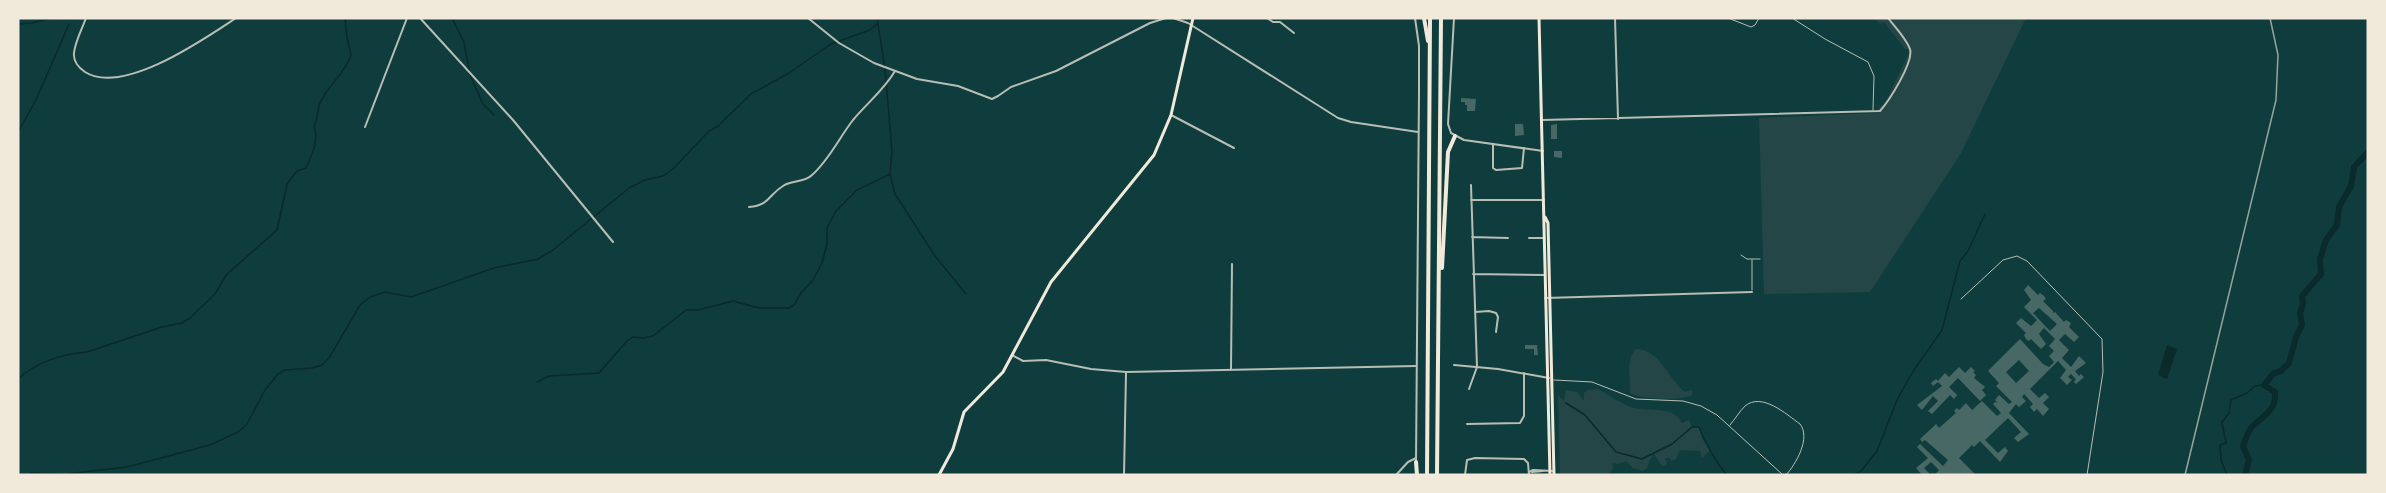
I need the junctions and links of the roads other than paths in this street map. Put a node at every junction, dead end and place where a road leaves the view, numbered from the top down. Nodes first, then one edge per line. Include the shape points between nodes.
1 (86, 18) edge
2 (236, 18) edge
3 (406, 18) edge
4 (420, 18) edge
5 (808, 18) edge
6 (1166, 18) edge
7 (1173, 18) edge
8 (1193, 18) edge
9 (1267, 18) edge
10 (1275, 18) edge
11 (1415, 18) edge
12 (1424, 18) edge
13 (1430, 18) edge
14 (1441, 18) edge
15 (1454, 18) edge
16 (1539, 18) edge
17 (1615, 18) edge
18 (1728, 18) edge
19 (1759, 18) edge
20 (1792, 18) edge
21 (1888, 18) edge
22 (1273, 22) junction
23 (1191, 25) junction
24 (1294, 33) dead end
25 (1430, 53) junction
26 (895, 71) junction
27 (1873, 112) junction
28 (1171, 115) junction
29 (1618, 119) junction
30 (1542, 120) junction
31 (365, 127) dead end
32 (1418, 132) junction
33 (1455, 136) junction
34 (1493, 144) junction
35 (1234, 148) dead end
36 (1524, 148) junction
37 (1543, 151) junction
38 (1471, 185) dead end
39 (1471, 200) junction
40 (1545, 200) junction
41 (749, 207) dead end
42 (1545, 217) junction
43 (1472, 237) junction
44 (1508, 238) dead end
45 (1529, 238) dead end
46 (1543, 238) junction
47 (613, 242) dead end
48 (1741, 255) dead end
49 (1760, 259) dead end
50 (1752, 260) junction
51 (1232, 264) dead end
52 (1473, 274) junction
53 (1544, 275) junction
54 (1440, 284) junction
55 (1752, 292) joint
56 (1545, 298) junction
57 (1550, 298) junction
58 (1961, 299) dead end
59 (1475, 312) junction
60 (1496, 332) dead end
61 (1012, 355) junction
62 (1454, 365) dead end
63 (1416, 366) junction
64 (1476, 367) junction
65 (1231, 369) junction
66 (1126, 372) junction
67 (1524, 373) junction
68 (1547, 378) junction
69 (1552, 379) junction
70 (1469, 389) dead end
71 (1467, 424) dead end
72 (1729, 426) junction
73 (1416, 460) junction
74 (1530, 473) edge
75 (1550, 473) edge
76 (1554, 473) edge
77 (939, 475) edge
78 (1124, 475) edge
79 (1396, 475) edge
80 (1418, 475) edge
81 (1427, 475) edge
82 (1437, 475) edge
83 (1465, 475) edge
84 (1785, 475) edge
85 (2087, 475) edge

1 - 2 street via 75,50 76,62 92,75 111,78 171,58
3 - 31 street
4 - 47 street via 513,120
5 - 26 street via 838,43
6 - 26 street via 992,99 958,86 927,82
7 - 23 street
8 - 23 main road
9 - 22 street
10 - 22 street
11 - 32 street via 1419,46
12 - 25 highway
13 - 25 highway
14 - 54 highway
15 - 33 street via 1448,124
16 - 30 main road
17 - 29 street
18 - 19 lane via 1751,27
20 - 27 lane via 1868,62 1874,76
21 - 27 street via 1911,56 1888,102 1880,111
22 - 24 street via 1280,22
23 - 28 main road
23 - 32 street via 1338,118
25 - 81 highway
26 - 41 street via 811,177 786,183 770,200
27 - 29 street
28 - 35 street
28 - 61 main road via 1151,160 1051,282
29 - 30 street
30 - 37 main road
32 - 63 street
33 - 34 street
33 - 54 highway via 1448,152
34 - 36 street
34 - 36 street via 1496,170 1522,168
36 - 37 street
37 - 40 main road
38 - 39 street
39 - 40 street
39 - 43 street
40 - 42 main road
42 - 46 main road
42 - 57 main road
43 - 44 street
43 - 52 street
45 - 46 street
46 - 53 main road
48 - 50 lane
49 - 50 lane
50 - 55 lane
51 - 65 street
52 - 53 street
52 - 59 street
53 - 56 main road
54 - 82 highway
55 - 57 street
56 - 57 street
56 - 68 main road
57 - 69 main road
58 - 85 lane via 2003,260 2018,256 2102,339 2104,357
59 - 60 street via 1496,313
59 - 64 street
61 - 66 street via 1023,361 1046,360
61 - 77 main road via 997,380 964,412 953,449
62 - 64 street
63 - 65 street
63 - 73 street
64 - 67 street
64 - 70 street
65 - 66 street
66 - 78 street
67 - 68 street
67 - 71 street via 1520,423
68 - 69 street
68 - 75 main road
69 - 72 lane via 1592,382 1643,401 1692,403 1709,410
69 - 76 main road
72 - 84 lane
72 - 84 lane via 1754,402 1763,402 1800,424 1804,435 1799,454
73 - 79 street via 1408,462
73 - 80 highway
74 - 75 street
74 - 83 street via 1522,458 1472,458 1466,462
75 - 76 street

